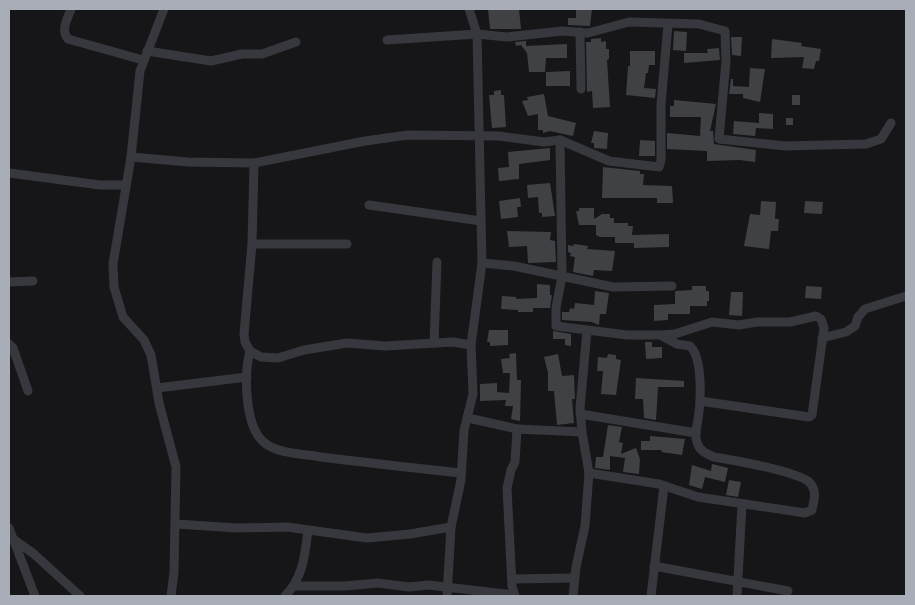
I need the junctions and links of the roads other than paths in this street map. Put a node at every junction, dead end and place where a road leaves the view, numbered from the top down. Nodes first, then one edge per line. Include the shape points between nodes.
1 (71, 9) edge
2 (164, 9) edge
3 (468, 9) edge
4 (668, 24) junction
5 (580, 32) junction
6 (477, 34) junction
7 (387, 40) dead end
8 (296, 42) dead end
9 (147, 51) junction
10 (142, 60) junction
11 (581, 89) dead end
12 (891, 123) dead end
13 (481, 137) junction
14 (560, 140) junction
15 (131, 157) junction
16 (254, 163) junction
17 (9, 173) edge
18 (125, 185) junction
19 (369, 205) dead end
20 (481, 221) junction
21 (252, 244) junction
22 (347, 244) dead end
23 (436, 262) dead end
24 (482, 263) junction
25 (562, 276) junction
26 (33, 281) dead end
27 (9, 282) edge
28 (672, 286) dead end
29 (906, 296) edge
30 (588, 331) junction
31 (660, 335) junction
32 (822, 338) junction
33 (434, 343) junction
34 (9, 344) edge
35 (471, 345) junction
36 (250, 351) junction
37 (247, 377) junction
38 (158, 388) junction
39 (28, 391) dead end
40 (700, 401) junction
41 (580, 414) junction
42 (468, 418) junction
43 (517, 429) junction
44 (582, 432) junction
45 (696, 434) junction
46 (461, 473) junction
47 (589, 473) junction
48 (664, 486) junction
49 (742, 504) junction
50 (176, 524) junction
51 (451, 527) junction
52 (9, 528) edge
53 (308, 530) junction
54 (12, 539) junction
55 (654, 566) junction
56 (574, 578) junction
57 (512, 579) junction
58 (738, 581) junction
59 (295, 586) junction
60 (447, 586) junction
61 (788, 591) dead end
62 (514, 595) edge
63 (35, 596) edge
64 (80, 596) edge
65 (171, 596) edge
66 (285, 596) edge
67 (447, 596) edge
68 (573, 596) edge
69 (650, 596) edge
70 (737, 596) edge

1 - 10 street via 64,28 68,39
2 - 9 street
3 - 6 street
4 - 5 street via 630,22 588,33
4 - 12 street via 699,24 725,31 726,61 719,139 785,146 866,144 881,139
4 - 14 street via 661,104 661,160 658,167 609,161
5 - 6 street via 507,37
5 - 11 street
6 - 7 street
6 - 13 street
8 - 9 street via 262,54 242,54 211,61
9 - 10 street
10 - 15 street
13 - 14 street via 544,142
13 - 16 street via 408,135
13 - 20 street
14 - 25 street
15 - 16 street
15 - 18 street
16 - 21 street
17 - 18 street via 100,185
18 - 38 street via 114,287 123,317 144,340 151,354
19 - 20 street
20 - 24 street
21 - 22 street
21 - 36 street via 244,334
23 - 33 street
24 - 25 street
24 - 35 street
25 - 28 street via 613,287
25 - 30 street via 556,326
26 - 27 street
29 - 32 street via 865,309 855,326 846,332
30 - 31 street
30 - 41 street
31 - 32 street via 675,334 712,322 739,325 790,322 816,316 824,328
31 - 40 street via 693,349
32 - 40 street via 814,411 809,417
33 - 35 street
33 - 36 street via 385,346 347,343 278,358 261,357
34 - 39 street
35 - 42 street via 473,394
36 - 37 street
37 - 38 street
37 - 46 street via 246,389 254,432 273,448
38 - 50 street via 176,468
40 - 45 street
41 - 44 street
41 - 45 street
42 - 43 street
42 - 46 street
43 - 44 street
43 - 57 street via 515,462 507,488
44 - 47 street
45 - 49 street via 697,444 703,452 798,475 811,482 816,495 812,510 805,514
46 - 51 street
47 - 48 street
47 - 56 street via 585,526
48 - 49 street via 698,497
48 - 55 street
49 - 58 street
50 - 53 street
50 - 65 street
51 - 53 street via 367,538
51 - 60 street
52 - 54 street
53 - 59 street via 305,560
54 - 63 street
54 - 64 street via 34,554
55 - 58 street
55 - 69 street
56 - 57 street
56 - 68 street
57 - 62 street
58 - 61 street
58 - 70 street
59 - 60 street via 378,583 409,587
59 - 66 street
60 - 62 street
60 - 67 street

